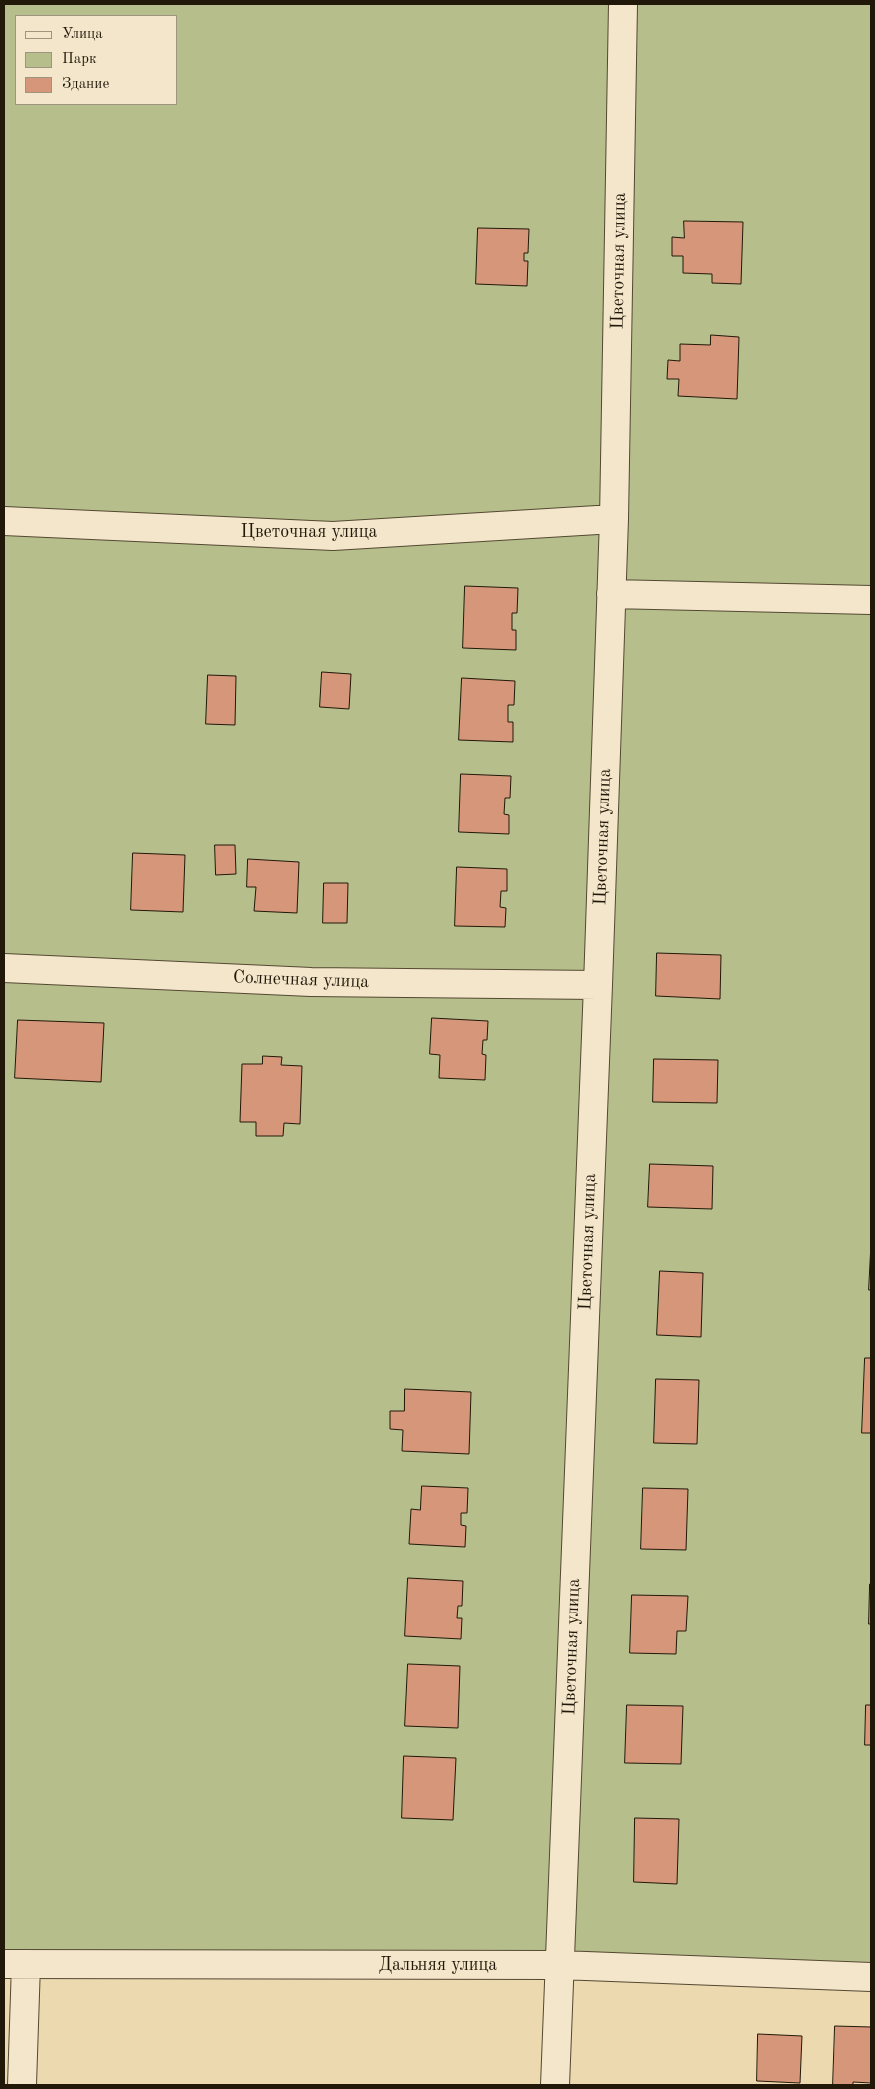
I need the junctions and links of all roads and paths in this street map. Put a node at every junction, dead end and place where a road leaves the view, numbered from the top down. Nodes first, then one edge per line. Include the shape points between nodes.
1 (623, 4) edge
2 (614, 519) junction
3 (4, 521) edge
4 (611, 594) junction
5 (871, 600) edge
6 (4, 968) edge
7 (598, 985) junction
8 (15, 1964) edge
9 (560, 1966) junction
10 (871, 1977) edge
11 (22, 2085) edge
12 (555, 2085) edge

1 - 2 street, Цветочная улица
2 - 3 street, Цветочная улица via 333,536
2 - 4 street, Цветочная улица
4 - 5 street
4 - 7 street, Цветочная улица
6 - 7 street, Солнечная улица via 311,982
7 - 9 street, Цветочная улица
8 - 9 street, Дальняя улица
8 - 11 street
9 - 10 street, Дальняя улица
9 - 12 street, Цветочная улица

